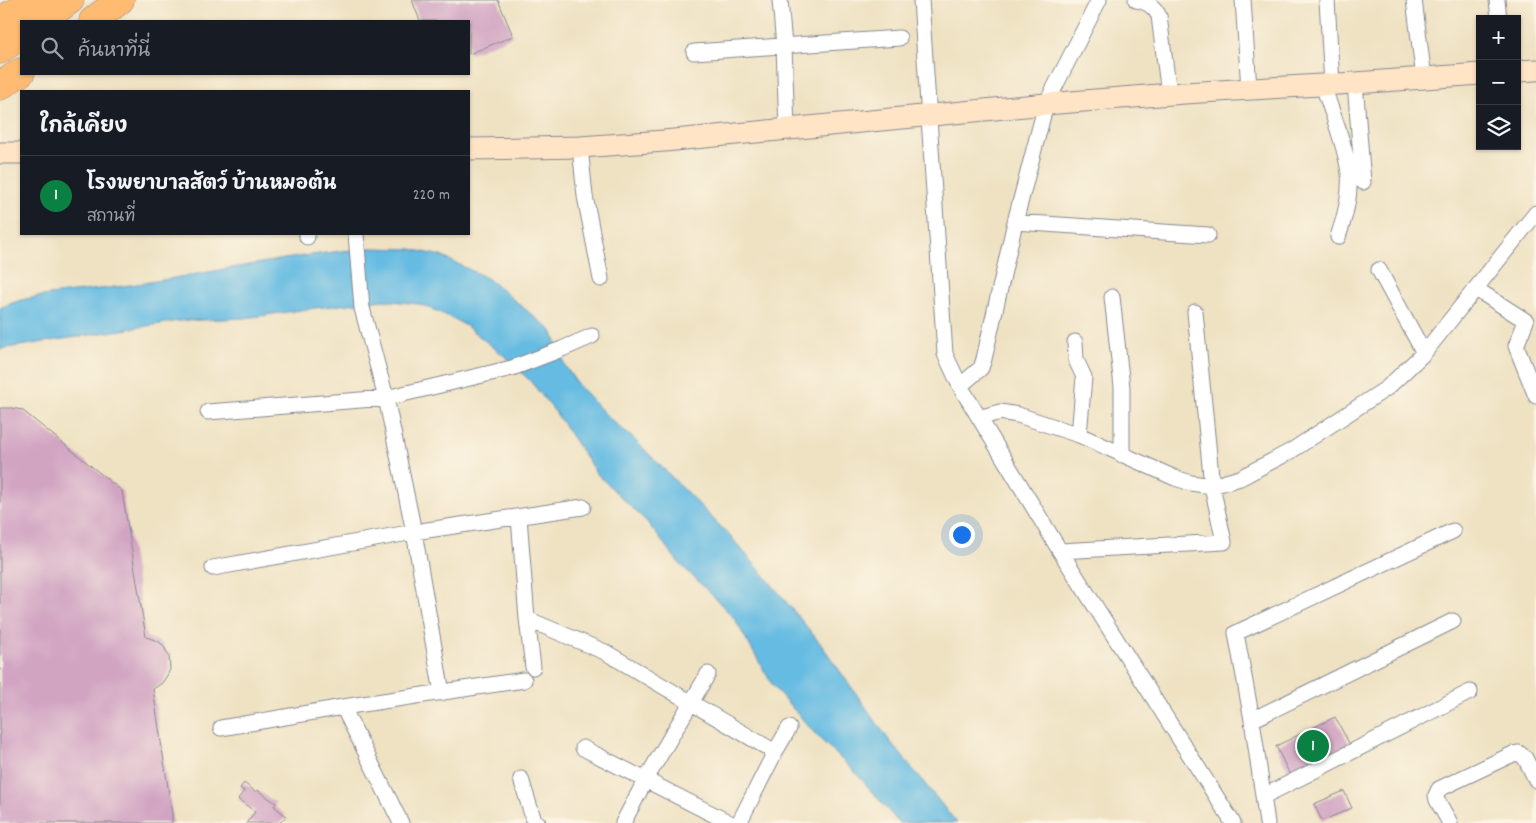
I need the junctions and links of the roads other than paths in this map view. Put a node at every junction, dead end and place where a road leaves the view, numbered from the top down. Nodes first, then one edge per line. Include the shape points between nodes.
1 (33, 0) edge
2 (70, 0) edge
3 (120, 0) edge
4 (780, 0) edge
5 (920, 0) edge
6 (1099, 0) edge
7 (1136, 0) edge
8 (1243, 0) edge
9 (1327, 0) edge
10 (1414, 0) edge
11 (1497, 0) edge
12 (1499, 15) edge
13 (42, 20) edge
14 (94, 20) edge
15 (0, 22) edge
16 (20, 36) edge
17 (899, 38) dead end
18 (784, 46) junction
19 (0, 50) edge
20 (694, 52) dead end
21 (1536, 70) edge
22 (1521, 71) edge
23 (20, 73) edge
24 (1476, 74) edge
25 (1424, 78) junction
26 (1355, 83) junction
27 (1328, 85) junction
28 (0, 86) edge
29 (1249, 89) junction
30 (1169, 94) junction
31 (1046, 104) junction
32 (929, 116) junction
33 (787, 129) junction
34 (580, 147) junction
35 (470, 149) edge
36 (20, 153) edge
37 (0, 154) edge
38 (1363, 182) dead end
39 (1536, 213) edge
40 (1015, 222) junction
41 (1208, 235) dead end
42 (1338, 237) dead end
43 (357, 239) edge
44 (1379, 270) dead end
45 (601, 279) dead end
46 (1476, 288) junction
47 (1112, 297) dead end
48 (1195, 312) dead end
49 (592, 336) dead end
50 (1075, 342) dead end
51 (1424, 353) junction
52 (960, 386) junction
53 (1536, 396) edge
54 (386, 398) junction
55 (208, 412) dead end
56 (979, 418) junction
57 (1079, 435) junction
58 (1122, 455) junction
59 (1212, 486) junction
60 (583, 507) dead end
61 (519, 517) junction
62 (1453, 531) dead end
63 (414, 532) junction
64 (1060, 551) junction
65 (213, 568) dead end
66 (526, 619) junction
67 (1453, 621) dead end
68 (533, 666) dead end
69 (708, 674) dead end
70 (524, 680) dead end
71 (1470, 692) dead end
72 (442, 693) junction
73 (691, 702) junction
74 (343, 707) junction
75 (1252, 720) junction
76 (221, 728) dead end
77 (789, 728) dead end
78 (583, 748) dead end
79 (775, 752) junction
80 (521, 779) dead end
81 (646, 779) junction
82 (1536, 780) edge
83 (1264, 796) junction
84 (1227, 821) edge
85 (402, 823) edge
86 (538, 823) edge
87 (623, 823) edge
88 (730, 823) edge
89 (739, 823) edge
90 (1267, 823) edge
91 (1450, 823) edge

1 - 15 highway
2 - 13 highway
3 - 14 highway
4 - 18 street
5 - 32 street
6 - 31 street
7 - 30 street via 1150,5 1159,16
8 - 29 street
9 - 27 street
10 - 25 street
11 - 12 street
16 - 19 highway
17 - 18 street
18 - 20 street
18 - 33 street
21 - 22 street
23 - 28 highway
24 - 25 street
25 - 26 street
26 - 27 street
26 - 38 street
27 - 29 street
27 - 42 street via 1349,174 1346,212
29 - 30 street
30 - 31 street
31 - 32 street
31 - 40 street
32 - 33 street
32 - 52 street via 945,354
33 - 34 street
34 - 35 street
34 - 45 street via 585,196
36 - 37 street
39 - 46 street
40 - 41 street
40 - 52 street via 981,368
43 - 54 street via 362,308
44 - 51 street
46 - 51 street
46 - 53 street via 1526,321 1516,346
47 - 58 street via 1122,387
48 - 59 street
49 - 54 street via 512,368
50 - 57 street via 1076,360 1084,377
51 - 59 street via 1387,388 1291,451 1240,478
52 - 56 street
54 - 55 street
54 - 63 street
56 - 57 street via 1000,412 1018,415
56 - 64 street
57 - 58 street
58 - 59 street via 1175,478
59 - 64 street via 1224,542
60 - 61 street
61 - 63 street
61 - 66 street
62 - 75 street via 1236,633
63 - 65 street
63 - 72 street
64 - 84 street
66 - 68 street
66 - 73 street via 605,652
67 - 75 street
69 - 73 street
70 - 72 street
71 - 83 street
72 - 74 street
73 - 79 street
73 - 81 street
74 - 76 street
74 - 85 street
75 - 83 street
77 - 79 street
78 - 81 street
79 - 89 street
80 - 86 street via 534,821
81 - 87 street
81 - 88 street
82 - 91 street via 1519,753 1440,789 1437,800
83 - 90 street

